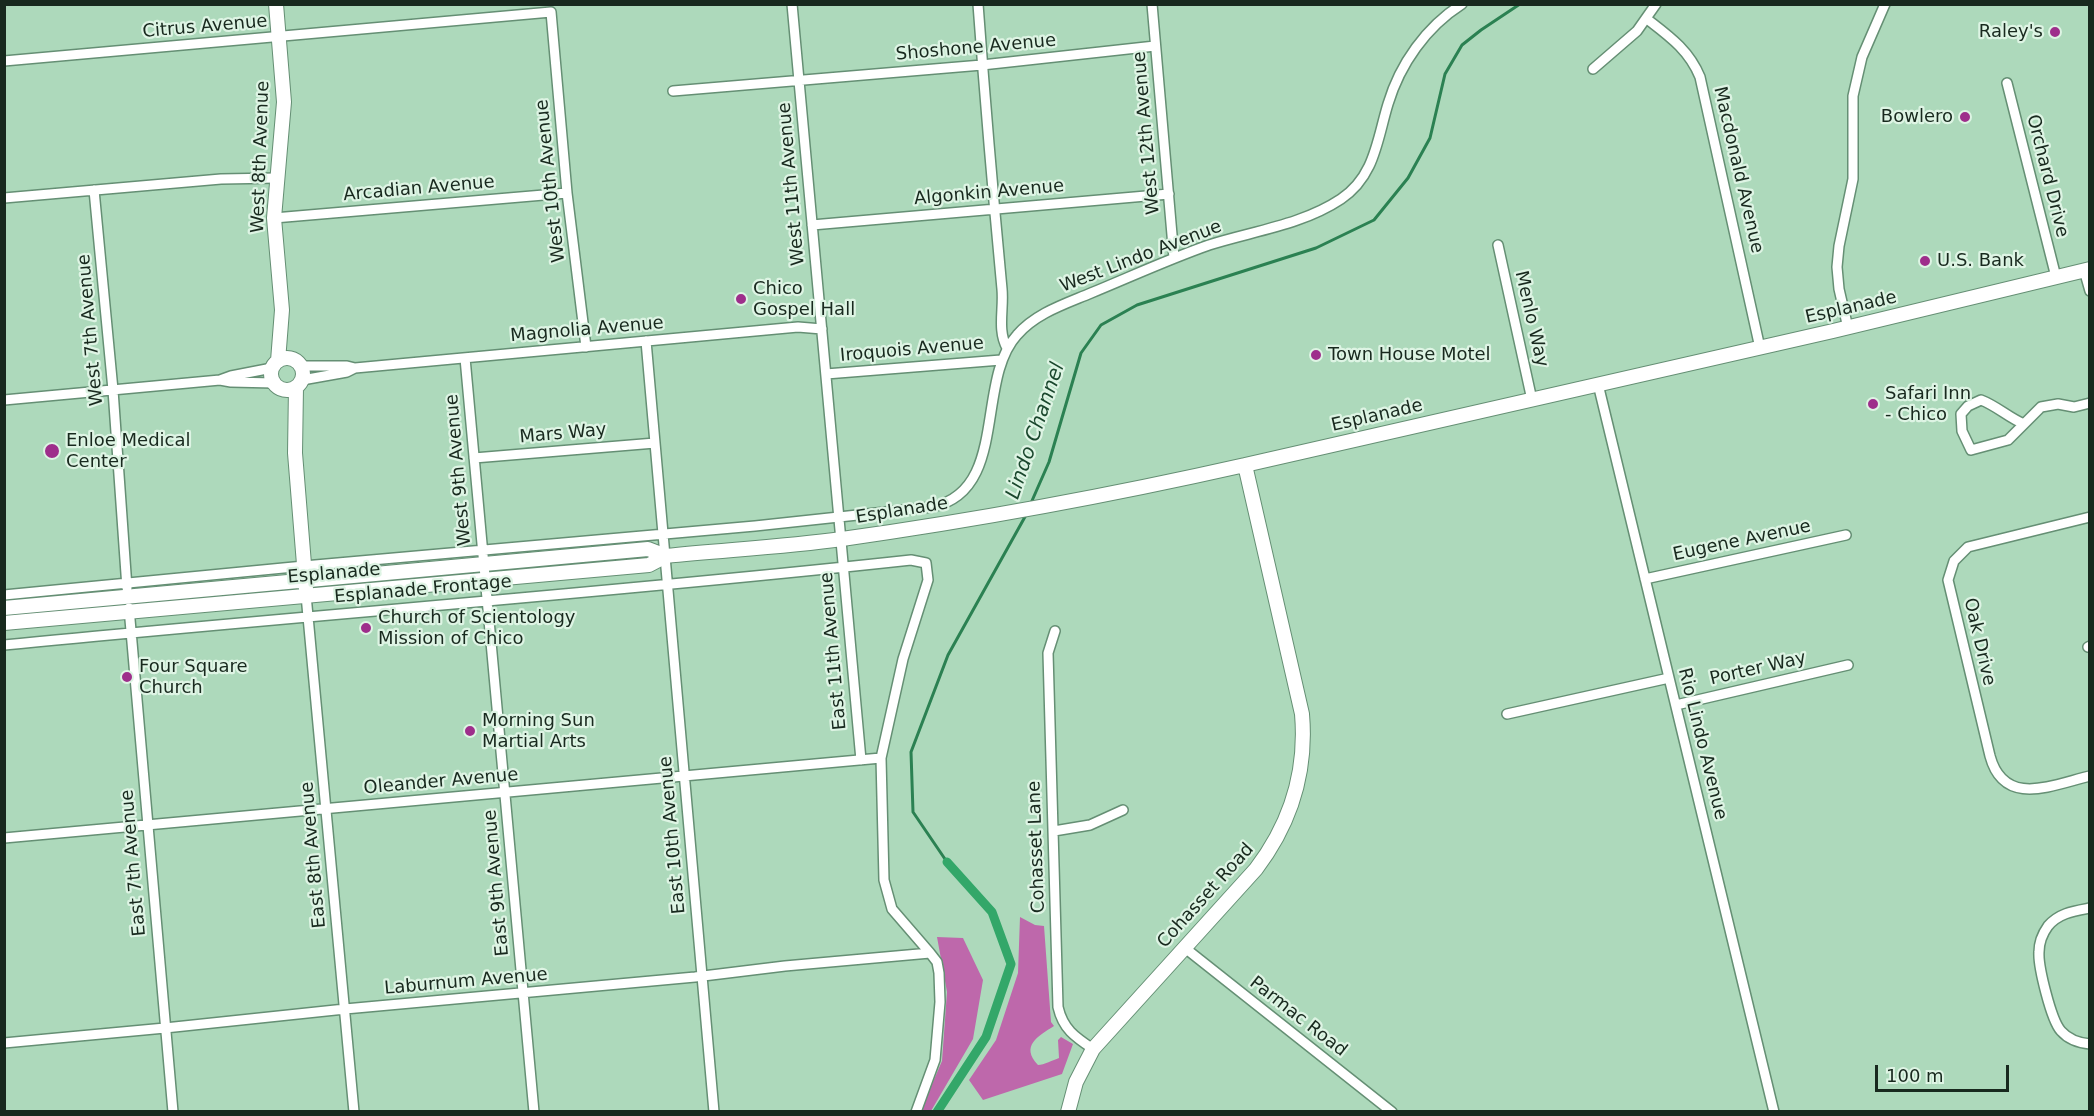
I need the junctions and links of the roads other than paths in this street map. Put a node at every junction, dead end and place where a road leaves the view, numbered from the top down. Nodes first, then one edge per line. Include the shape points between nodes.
1 (276, 4) edge
2 (792, 4) edge
3 (978, 4) edge
4 (1152, 4) edge
5 (1462, 4) edge
6 (1656, 4) edge
7 (1885, 4) edge
8 (551, 12) joint
9 (1647, 19) junction
10 (279, 37) junction
11 (1155, 46) junction
12 (4, 61) edge
13 (982, 65) junction
14 (1593, 69) dead end
15 (799, 79) junction
16 (2007, 83) dead end
17 (673, 91) dead end
18 (277, 178) junction
19 (94, 190) junction
20 (567, 193) junction
21 (1169, 194) junction
22 (4, 198) edge
23 (993, 210) junction
24 (274, 218) junction
25 (812, 225) junction
26 (1498, 245) dead end
27 (1174, 258) junction
28 (2087, 269) edge
29 (2056, 277) junction
30 (2090, 291) edge
31 (282, 310) junction
32 (1848, 328) junction
33 (822, 329) junction
34 (646, 341) junction
35 (586, 347) junction
36 (1007, 348) junction
37 (1760, 348) junction
38 (465, 358) junction
39 (1001, 360) junction
40 (355, 368) junction
41 (299, 373) junction
42 (826, 374) junction
43 (277, 375) junction
44 (220, 380) junction
45 (1598, 384) junction
46 (113, 390) junction
47 (4, 400) edge
48 (1532, 400) junction
49 (2090, 403) edge
50 (2024, 424) junction
51 (655, 443) junction
52 (295, 453) junction
53 (474, 458) junction
54 (1245, 465) junction
55 (838, 517) junction
56 (2090, 517) edge
57 (664, 533) junction
58 (1846, 535) dead end
59 (840, 539) junction
60 (483, 550) junction
61 (666, 556) junction
62 (485, 565) junction
63 (304, 566) junction
64 (843, 568) junction
65 (486, 579) junction
66 (1645, 579) junction
67 (668, 584) junction
68 (306, 588) junction
69 (127, 590) junction
70 (4, 595) edge
71 (488, 602) junction
72 (4, 608) edge
73 (129, 612) junction
74 (308, 616) junction
75 (4, 623) edge
76 (1055, 631) dead end
77 (131, 632) junction
78 (4, 645) edge
79 (1848, 665) dead end
80 (1669, 678) junction
81 (1676, 705) junction
82 (1507, 714) dead end
83 (880, 758) junction
84 (861, 760) junction
85 (684, 776) junction
86 (2090, 776) edge
87 (505, 793) junction
88 (326, 808) junction
89 (1123, 810) dead end
90 (147, 825) junction
91 (1054, 831) junction
92 (4, 838) edge
93 (2090, 908) edge
94 (1185, 948) junction
95 (930, 953) junction
96 (702, 977) junction
97 (523, 994) junction
98 (345, 1009) junction
99 (165, 1028) junction
100 (4, 1043) edge
101 (2090, 1044) edge
102 (1093, 1049) junction
103 (173, 1112) edge
104 (354, 1112) edge
105 (534, 1112) edge
106 (714, 1112) edge
107 (916, 1112) edge
108 (1068, 1112) edge
109 (1392, 1112) edge
110 (1774, 1112) edge

1 - 10 main road, West 8th Avenue
2 - 15 street, West 11th Avenue
3 - 13 street
4 - 11 street, West 12th Avenue
5 - 27 street, West Lindo Avenue via 1431,29 1403,68 1388,104 1375,155 1352,190 1303,218
6 - 9 street
7 - 32 street via 1862,57 1853,96 1853,179 1837,267
8 - 10 street, Citrus Avenue
8 - 20 street, West 10th Avenue
9 - 14 street
9 - 37 street, Macdonald Avenue via 1679,45 1700,76
10 - 12 street, Citrus Avenue
10 - 18 main road, West 8th Avenue via 284,112
11 - 13 street, Shoshone Avenue
11 - 21 street, West 12th Avenue
13 - 15 street, Shoshone Avenue
13 - 23 street
15 - 17 street, Shoshone Avenue
15 - 25 street, West 11th Avenue
16 - 29 street, Orchard Drive
18 - 19 street via 221,178
18 - 24 main road, West 8th Avenue
19 - 22 street
19 - 46 street, West 7th Avenue
20 - 24 street, Arcadian Avenue
20 - 35 street, West 10th Avenue
21 - 23 street, Algonkin Avenue
21 - 27 street, West 12th Avenue
23 - 25 street, Algonkin Avenue
23 - 36 street via 1002,293 1002,339
24 - 31 main road, West 8th Avenue
25 - 33 street, West 11th Avenue
26 - 48 street, Menlo Way
27 - 36 street, West Lindo Avenue via 1048,312 1024,328
28 - 29 main road, Esplanade
28 - 30 street
29 - 32 main road, Esplanade
31 - 41 main road, West 8th Avenue
31 - 43 main road, West 8th Avenue
32 - 37 main road, Esplanade
33 - 34 street, Magnolia Avenue via 798,327
33 - 42 street, West 11th Avenue
34 - 35 street, Magnolia Avenue
34 - 51 street
35 - 38 street, Magnolia Avenue
36 - 39 street, West Lindo Avenue
37 - 45 main road, Esplanade
38 - 40 street, Magnolia Avenue
38 - 53 street, West 9th Avenue
39 - 42 street, Iroquois Avenue
39 - 55 street, West Lindo Avenue via 982,454 960,495 947,504 932,507
40 - 41 street, Magnolia Avenue
40 - 41 street, Magnolia Avenue via 347,372
41 - 43 main road via 289,358
41 - 43 main road via 292,390
41 - 52 main road, West 8th Avenue
42 - 55 street, West 11th Avenue
43 - 44 street
43 - 44 street via 231,376
43 - 52 main road, West 8th Avenue
44 - 46 street
45 - 48 main road, Esplanade
45 - 66 street, Rio Lindo Avenue
46 - 47 street
46 - 69 street, West 7th Avenue
48 - 54 main road, Esplanade
49 - 50 street via 2041,407
50 - 50 street via 1981,400 1961,414 1962,431 1971,450 2008,440
51 - 53 street, Mars Way
51 - 57 street
52 - 63 main road, West 8th Avenue
53 - 60 street, West 9th Avenue
54 - 59 main road, Esplanade via 967,520
54 - 94 main road, Cohasset Road via 1301,712 1301,768 1291,806 1271,850
55 - 57 street, Esplanade Frontage
55 - 59 street, West 11th Avenue
56 - 86 street, Oak Drive via 1968,547 1954,561 1948,580 1997,776 2012,786 2029,790
57 - 60 street, Esplanade Frontage
57 - 61 street
58 - 66 street, Eugene Avenue
59 - 61 main road, Esplanade
59 - 64 street, East 11th Avenue
60 - 62 street, West 9th Avenue
60 - 63 street, Esplanade Frontage
61 - 62 main road, Esplanade via 648,549
61 - 65 main road, Esplanade via 648,565
61 - 67 street, East 10th Avenue
62 - 65 street, West 9th Avenue
62 - 68 main road, Esplanade
63 - 68 main road, West 8th Avenue
63 - 69 street, Esplanade Frontage
64 - 67 street, Esplanade Frontage
64 - 83 street, Esplanade Frontage via 911,560 926,563 928,580 903,659
64 - 84 street, East 11th Avenue
65 - 68 main road, Esplanade
65 - 71 street, East 9th Avenue
66 - 80 street, Rio Lindo Avenue
67 - 71 street, Esplanade Frontage
67 - 85 street, East 10th Avenue
68 - 69 main road, Esplanade
68 - 73 main road, Esplanade
68 - 74 street, East 8th Avenue
69 - 70 street, Esplanade Frontage
69 - 72 main road, Esplanade
69 - 73 street, West 7th Avenue
71 - 74 street, Esplanade Frontage
71 - 87 street, East 9th Avenue
73 - 75 main road, Esplanade
73 - 77 street, East 7th Avenue
74 - 77 street, Esplanade Frontage
74 - 88 street, East 8th Avenue
76 - 91 street, Cohasset Lane via 1048,653
77 - 78 street, Esplanade Frontage
77 - 90 street, East 7th Avenue
79 - 81 street, Porter Way
80 - 81 street, Rio Lindo Avenue
80 - 82 street
81 - 110 street, Rio Lindo Avenue
83 - 84 street, Oleander Avenue
83 - 95 street via 884,880 892,909
84 - 85 street, Oleander Avenue
85 - 87 street, Oleander Avenue
85 - 96 street, East 10th Avenue
87 - 88 street, Oleander Avenue
87 - 97 street, East 9th Avenue
88 - 90 street, Oleander Avenue
88 - 98 street, East 8th Avenue
89 - 91 street via 1085,827
90 - 92 street, Oleander Avenue
90 - 99 street, East 7th Avenue
91 - 102 street, Cohasset Lane via 1058,1007 1066,1029
93 - 101 street via 2055,919 2038,950 2056,1023 2070,1038
94 - 102 main road, Cohasset Road
94 - 109 street, Parmac Road
95 - 96 street, Laburnum Avenue
95 - 107 street via 939,973 938,1034 933,1069
96 - 97 street, Laburnum Avenue
96 - 106 street, East 10th Avenue
97 - 98 street, Laburnum Avenue
97 - 105 street, East 9th Avenue
98 - 99 street, Laburnum Avenue
98 - 104 street, East 8th Avenue
99 - 100 street, Laburnum Avenue
99 - 103 street, East 7th Avenue
102 - 108 main road, Cohasset Road via 1076,1082

